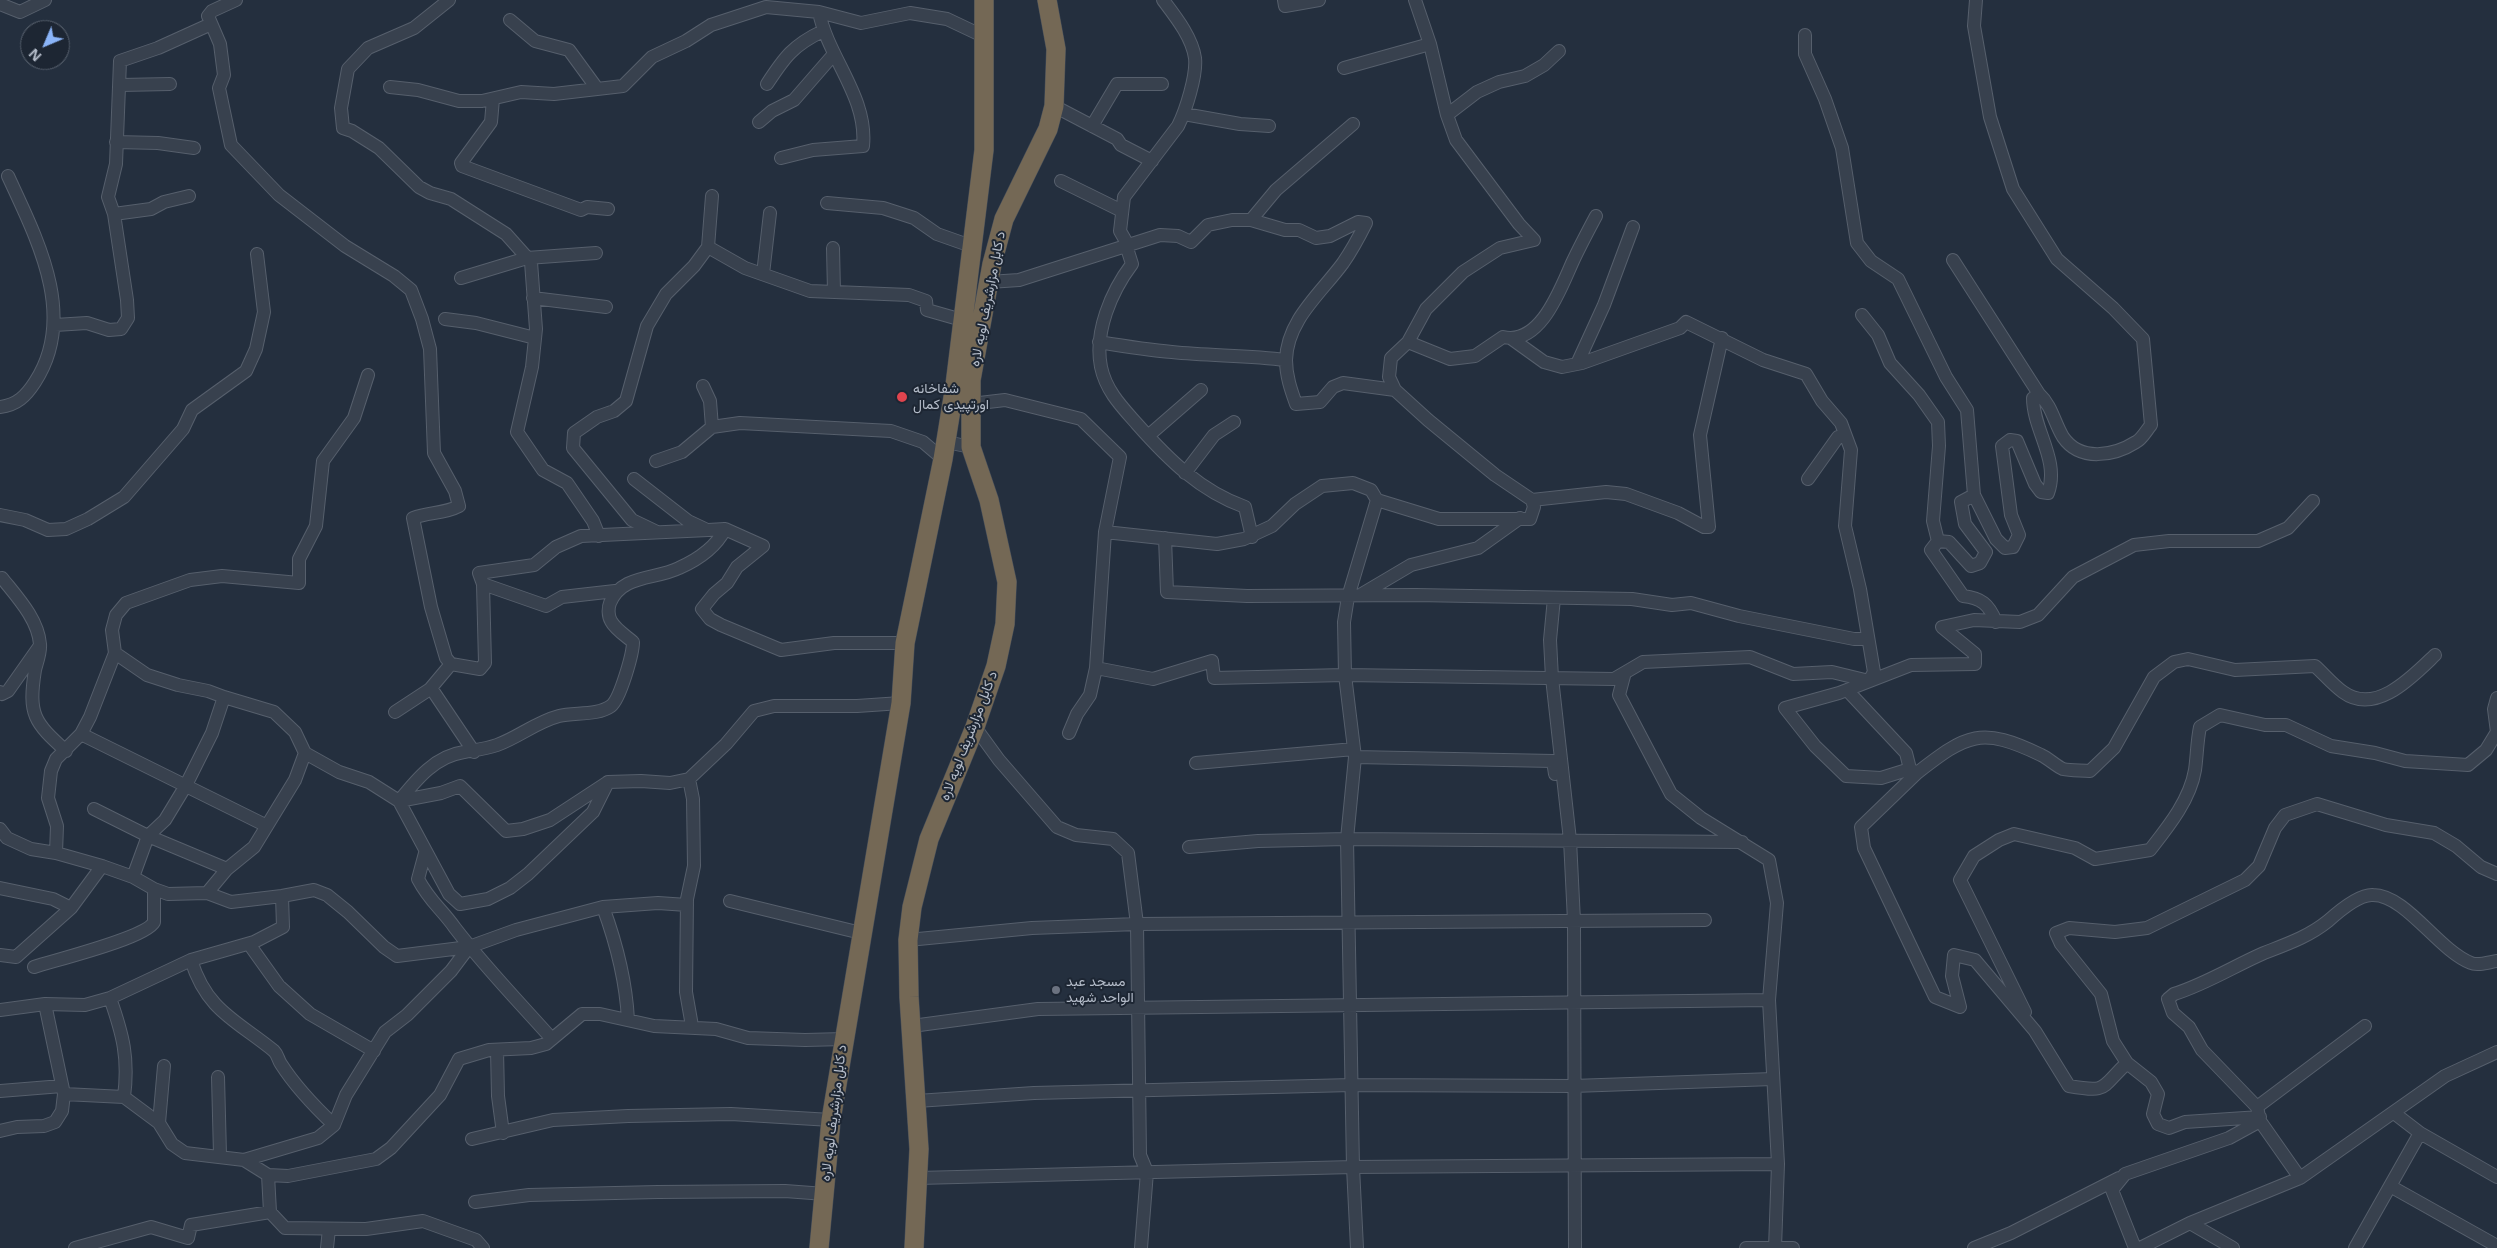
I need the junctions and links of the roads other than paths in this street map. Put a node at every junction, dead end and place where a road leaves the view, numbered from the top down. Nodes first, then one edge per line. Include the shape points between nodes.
1 (45, 0) edge
2 (236, 0) edge
3 (449, 0) edge
4 (984, 0) edge
5 (1047, 0) edge
6 (1162, 0) edge
7 (1284, 0) edge
8 (1319, 0) edge
9 (1415, 0) edge
10 (1976, 0) edge
11 (0, 4) edge
12 (909, 6) edge
13 (819, 12) junction
14 (510, 20) dead end
15 (211, 24) junction
16 (822, 31) junction
17 (1805, 35) dead end
18 (986, 37) junction
19 (1430, 44) junction
20 (1558, 50) dead end
21 (834, 54) junction
22 (1344, 68) dead end
23 (170, 84) dead end
24 (767, 84) dead end
25 (1162, 84) dead end
26 (121, 85) junction
27 (390, 87) dead end
28 (596, 87) junction
29 (493, 98) junction
30 (1054, 106) junction
31 (1184, 114) junction
32 (1447, 115) junction
33 (759, 122) dead end
34 (1353, 124) dead end
35 (1092, 126) junction
36 (1269, 126) dead end
37 (116, 142) junction
38 (194, 148) dead end
39 (781, 158) dead end
40 (1152, 161) junction
41 (8, 176) dead end
42 (1061, 181) dead end
43 (189, 196) dead end
44 (712, 196) dead end
45 (827, 203) dead end
46 (608, 209) dead end
47 (1122, 211) junction
48 (770, 213) dead end
49 (114, 214) junction
50 (1596, 216) dead end
51 (1251, 220) junction
52 (1633, 227) dead end
53 (1127, 245) junction
54 (971, 246) junction
55 (708, 247) junction
56 (833, 248) dead end
57 (596, 253) dead end
58 (258, 254) dead end
59 (527, 258) junction
60 (1953, 260) dead end
61 (763, 274) junction
62 (461, 278) dead end
63 (988, 282) junction
64 (834, 292) junction
65 (533, 298) junction
66 (606, 307) dead end
67 (1862, 315) dead end
68 (445, 319) dead end
69 (962, 320) junction
70 (55, 325) junction
71 (535, 338) junction
72 (1722, 338) junction
73 (1512, 339) junction
74 (1099, 342) junction
75 (1408, 342) junction
76 (1286, 360) junction
77 (1577, 364) junction
78 (368, 375) dead end
79 (703, 386) dead end
80 (1201, 390) dead end
81 (1395, 390) junction
82 (2039, 394) junction
83 (971, 404) junction
84 (0, 407) edge
85 (1234, 422) dead end
86 (712, 428) junction
87 (1148, 436) junction
88 (1844, 436) junction
89 (971, 447) junction
90 (944, 451) junction
91 (656, 460) dead end
92 (1185, 473) junction
93 (634, 479) dead end
94 (1808, 479) dead end
95 (1974, 495) junction
96 (1377, 500) junction
97 (1532, 500) junction
98 (2313, 501) dead end
99 (0, 515) edge
100 (1520, 518) junction
101 (708, 530) junction
102 (725, 530) junction
103 (657, 532) junction
104 (1105, 532) junction
105 (599, 536) junction
106 (1252, 536) junction
107 (1165, 538) junction
108 (1938, 541) junction
109 (2, 578) dead end
110 (483, 584) junction
111 (615, 591) junction
112 (1361, 595) junction
113 (1348, 597) junction
114 (1554, 598) junction
115 (1996, 622) junction
116 (1868, 639) junction
117 (905, 643) junction
118 (41, 645) junction
119 (115, 653) junction
120 (2436, 655) dead end
121 (451, 664) junction
122 (1096, 668) junction
123 (1345, 675) junction
124 (1624, 676) junction
125 (1552, 678) junction
126 (1869, 681) junction
127 (431, 688) junction
128 (1847, 690) junction
129 (0, 692) edge
130 (224, 697) junction
131 (2497, 698) edge
132 (901, 703) junction
133 (395, 712) dead end
134 (975, 727) junction
135 (1069, 733) dead end
136 (81, 734) junction
137 (66, 751) junction
138 (474, 752) junction
139 (305, 753) junction
140 (1355, 753) junction
141 (1196, 763) dead end
142 (1913, 771) junction
143 (689, 779) junction
144 (608, 782) junction
145 (185, 788) junction
146 (1565, 796) junction
147 (399, 801) junction
148 (94, 809) dead end
149 (267, 826) junction
150 (0, 829) edge
151 (148, 836) junction
152 (1347, 839) junction
153 (1570, 840) junction
154 (1742, 842) junction
155 (1189, 847) dead end
156 (56, 853) junction
157 (425, 853) junction
158 (102, 866) junction
159 (227, 869) junction
160 (2497, 874) edge
161 (133, 877) junction
162 (0, 888) edge
163 (154, 889) junction
164 (207, 893) junction
165 (282, 896) junction
166 (730, 901) dead end
167 (686, 905) junction
168 (604, 907) junction
169 (71, 908) junction
170 (1705, 920) dead end
171 (1574, 921) junction
172 (1137, 924) junction
173 (1350, 924) junction
174 (860, 933) junction
175 (908, 940) junction
176 (249, 944) junction
177 (469, 947) junction
178 (0, 955) edge
179 (191, 960) junction
180 (2497, 961) edge
181 (34, 967) dead end
182 (110, 998) junction
183 (1768, 1000) junction
184 (45, 1004) junction
185 (1573, 1004) junction
186 (1351, 1005) junction
187 (1139, 1007) junction
188 (0, 1010) edge
189 (628, 1020) junction
190 (692, 1026) junction
191 (912, 1026) junction
192 (2364, 1026) dead end
193 (2035, 1031) junction
194 (552, 1039) junction
195 (844, 1039) junction
196 (497, 1050) junction
197 (374, 1051) junction
198 (2497, 1052) edge
199 (2128, 1063) junction
200 (164, 1066) dead end
201 (218, 1077) dead end
202 (1773, 1079) junction
203 (1352, 1085) junction
204 (1573, 1086) junction
205 (0, 1090) edge
206 (63, 1090) junction
207 (1141, 1090) junction
208 (124, 1097) junction
209 (918, 1101) junction
210 (2394, 1113) junction
211 (2259, 1115) junction
212 (831, 1120) junction
213 (158, 1123) junction
214 (334, 1125) junction
215 (0, 1132) edge
216 (503, 1133) junction
217 (2420, 1133) junction
218 (472, 1139) dead end
219 (220, 1155) junction
220 (244, 1160) junction
221 (1778, 1164) junction
222 (1576, 1167) junction
223 (1353, 1168) junction
224 (1146, 1172) junction
225 (2125, 1174) junction
226 (268, 1175) junction
227 (2497, 1177) edge
228 (918, 1178) junction
229 (2300, 1178) junction
230 (2390, 1186) junction
231 (825, 1194) junction
232 (475, 1202) dead end
233 (270, 1212) junction
234 (2190, 1223) junction
235 (329, 1229) junction
236 (2497, 1246) edge
237 (75, 1248) edge
238 (327, 1248) edge
239 (483, 1248) edge
240 (819, 1248) edge
241 (914, 1248) edge
242 (1141, 1248) edge
243 (1357, 1248) edge
244 (1575, 1248) edge
245 (1746, 1248) edge
246 (1775, 1248) edge
247 (1793, 1248) edge
248 (1974, 1248) edge
249 (2135, 1248) edge
250 (2140, 1248) edge
251 (2233, 1248) edge
252 (2355, 1248) edge

1 - 11 street via 20,12
2 - 15 street via 212,11 208,16
3 - 59 street via 414,28 368,48 348,69 340,108 343,128 352,130 379,148 419,187 451,199 506,234
4 - 18 highway, د کابل مزارشریف لویه لاره
5 - 30 highway, د کابل مزارشریف لویه لاره via 1056,49
6 - 31 street via 1182,27 1195,58
7 - 8 street via 1285,6
9 - 19 street
10 - 82 street via 1974,26 1990,117 2013,190 2057,259 2143,339 2151,425 2138,442 2103,455 2088,453 2076,449 2064,437 2046,400
12 - 13 street via 861,23
12 - 18 street
13 - 16 street
13 - 28 street via 766,6 711,24 686,41 652,56 623,86
14 - 28 street via 535,41 569,50
15 - 26 street via 120,61
15 - 121 street via 220,44 224,75 219,88 231,145 279,195 345,246 394,276 410,290 422,319 430,349 434,453 455,491 459,506 446,513 414,518 431,606 446,658
16 - 21 street
16 - 24 street via 786,55
17 - 95 street via 1805,54 1842,148 1856,243 1871,261 1898,279 1946,377 1966,410
18 - 54 highway, د کابل مزارشریف لویه لاره via 984,150
19 - 22 street
19 - 32 street
20 - 32 street via 1544,66 1478,92
21 - 33 street via 794,100
21 - 39 street via 862,114 863,146 813,150
23 - 26 street
25 - 35 street via 1116,84
26 - 37 street
27 - 29 street via 418,90 459,101
28 - 29 street via 554,94 521,92
29 - 46 street via 491,122 460,163 462,166 581,210 587,207
30 - 35 street
30 - 63 highway, د کابل مزارشریف لویه لاره via 1048,129 1004,219
31 - 36 street
31 - 40 street
32 - 75 street via 1456,140 1534,240 1500,248 1463,272 1426,309
34 - 51 street via 1276,190
35 - 40 street
37 - 38 street
37 - 49 street via 116,164 108,196
40 - 47 street via 1124,197
41 - 70 street via 48,272
42 - 47 street
43 - 49 street via 151,209
44 - 55 street
45 - 54 street via 883,208 914,218 937,234
47 - 53 street via 1120,231
48 - 61 street
49 - 70 street via 128,318 121,329 109,330 87,323
50 - 73 street via 1551,309 1533,329
51 - 53 street via 1208,225 1191,242 1178,236 1160,235
51 - 76 street via 1285,230 1299,230 1316,238 1330,236 1358,222 1366,223 1346,258 1301,316 1289,339
52 - 77 street via 1604,305
53 - 63 street via 1019,280
53 - 74 street via 1132,264 1118,283
54 - 69 highway, د کابل مزارشریف لویه لاره
55 - 61 street via 745,268
55 - 103 street via 666,294 647,326 626,401 574,433 573,448 615,500 632,520
56 - 64 street
57 - 59 street
58 - 99 street via 264,312 256,349 246,371 192,410 183,429 124,497 66,529 48,530 25,520
59 - 62 street
59 - 65 street via 531,262
60 - 82 street
61 - 64 street via 810,291
63 - 83 highway, د کابل مزارشریف لویه لاره via 971,380
64 - 69 street via 909,295 926,301 927,310
65 - 66 street
65 - 71 street
67 - 108 street via 1878,335 1890,363 1938,422 1932,521
68 - 71 street
69 - 90 highway, د کابل مزارشریف لویه لاره
70 - 84 street via 46,365 33,385 20,401
71 - 105 street via 532,367 517,432 544,470 567,483 593,521
72 - 77 street via 1686,322 1680,328
72 - 88 street via 1763,360 1806,374 1822,401 1841,423
72 - 97 street via 1700,435 1709,527 1626,494 1606,492
73 - 75 street via 1504,337 1475,356 1450,359
73 - 77 street via 1544,362 1562,368
74 - 76 street via 1170,352
74 - 87 street via 1104,379 1115,398
75 - 81 street via 1391,358 1389,377
76 - 81 street via 1288,382 1296,404 1320,402 1334,387 1343,384
78 - 119 street via 354,418 323,461 316,526 299,559 299,583 222,576 190,580 126,603 116,616 112,630
79 - 86 street via 710,401
80 - 87 street
81 - 97 street via 1456,444
82 - 95 street via 2033,398 2033,408 2048,452 2052,482 2048,493 2041,492 2035,484 2017,441 2010,440 2002,446 2011,515 2019,535 2014,547 2005,548 1996,539
83 - 89 highway, د کابل مزارشریف لویه لاره
83 - 104 street via 1005,400 1081,419 1120,457
85 - 92 street via 1214,435
86 - 90 street via 740,423 891,430
86 - 91 street via 682,452
87 - 92 street
88 - 94 street via 1838,437
88 - 116 street via 1851,450 1845,526
89 - 90 street
89 - 134 highway, د کابل مزارشریف لویه لاره via 989,500 1007,582 1005,624 996,666
90 - 117 highway, د کابل مزارشریف لویه لاره
92 - 106 street via 1229,502 1245,507
93 - 101 street via 688,521
95 - 108 street via 1961,502 1964,524 1986,552 1980,563 1971,566 1949,542
96 - 100 street via 1439,519
96 - 106 street via 1371,490 1353,483 1322,486 1295,504 1272,526
96 - 113 street
97 - 100 street via 1534,507 1530,518
98 - 115 street via 2288,528 2258,541 2169,540 2134,545 2073,577 2038,615 2020,622
100 - 112 street via 1478,548 1411,565
101 - 102 street
101 - 103 street
102 - 111 street via 721,538 700,556 678,569 634,581
102 - 117 street via 763,546 737,567 727,583 702,609 710,619 781,650 834,643
103 - 105 street
104 - 107 street
104 - 122 street
105 - 110 street via 581,536 534,564 479,574
106 - 107 street via 1217,544
107 - 113 street via 1167,592
108 - 115 street via 1930,550 1963,596 1978,598 1992,612
109 - 118 street via 36,624
110 - 111 street via 546,606 562,597
110 - 121 street via 485,663 480,669
111 - 138 street via 608,608 610,621 633,642 633,656 610,706 538,722 498,744
112 - 113 street
112 - 114 street
113 - 123 street via 1344,622
114 - 116 street via 1632,600 1672,605 1691,603 1748,618
114 - 125 street via 1550,640
115 - 126 street via 1974,620 1942,627 1975,654 1975,664 1911,665
116 - 126 street via 1874,672
117 - 132 highway, د کابل مزارشریف لویه لاره
118 - 129 street via 25,663 8,691
118 - 137 street via 35,672 35,719
119 - 130 street via 147,675
119 - 136 street
120 - 142 street via 2380,698 2361,699 2344,693 2315,666 2235,670 2188,658 2174,662 2154,677 2114,748 2090,771 2063,769 2018,744 1988,736 1969,739
121 - 127 street
122 - 123 street via 1152,679 1212,661 1214,678
122 - 135 street via 1090,695
123 - 125 street
123 - 140 street
124 - 125 street via 1614,679
124 - 126 street via 1643,662 1750,657 1793,674 1832,672
124 - 154 street via 1619,695 1671,794 1701,818
125 - 146 street
126 - 128 street
127 - 133 street
127 - 138 street
128 - 142 street via 1906,753
128 - 142 street via 1785,708 1814,746 1846,776 1880,778
130 - 139 street via 274,712 295,732
130 - 145 street via 212,733
131 - 193 street via 2494,709 2496,732 2486,750 2468,765 2405,761 2331,746 2286,725 2265,725 2220,715 2200,727 2195,771 2179,810 2150,850 2095,860 2076,848 2014,834 1974,856 1960,880
132 - 143 street via 774,706 754,711 726,744
132 - 174 highway, د کابل مزارشریف لویه لاره
134 - 172 street via 1057,827 1076,834 1112,839 1128,853
134 - 175 highway, د کابل مزارشریف لویه لاره via 929,839 912,907
136 - 137 street
136 - 145 street
137 - 156 street via 56,759 49,786 48,798 57,826
138 - 147 street via 464,752 429,768
139 - 147 street via 339,772 369,782
139 - 149 street via 295,780
140 - 141 street
140 - 146 street via 1553,761 1558,790
140 - 152 street
142 - 193 street via 1861,827 1864,848 1935,997 1960,1007 1952,976 1954,955 1975,960
143 - 144 street via 670,783
143 - 167 street via 693,799 694,866
144 - 147 street via 550,820 506,831 460,786
144 - 157 street via 593,812 555,850 516,883 488,899 460,904 449,894
145 - 149 street
145 - 151 street via 165,820
146 - 153 street
147 - 157 street
148 - 151 street
149 - 159 street via 254,847
150 - 156 street via 7,838 31,849
151 - 159 street
151 - 161 street
152 - 153 street
152 - 155 street via 1258,841
152 - 173 street
153 - 154 street
153 - 171 street
154 - 183 street via 1768,860 1774,878 1777,903
156 - 158 street
157 - 177 street via 418,879 428,898
158 - 161 street
158 - 169 street
159 - 164 street
160 - 199 street via 2481,867 2434,833 2386,825 2317,804 2285,815 2275,828 2259,866 2245,880 2147,928 2115,932 2069,928 2056,933 2061,944 2101,994 2113,1041
161 - 163 street
162 - 169 street via 53,899
163 - 164 street via 168,894
163 - 181 street via 154,922 148,929 132,937
164 - 165 street via 230,902
165 - 176 street via 283,927
165 - 177 street via 314,890 327,895 397,956
166 - 174 street
167 - 168 street via 658,903
167 - 190 street via 686,992
168 - 177 street via 516,930
168 - 189 street via 627,990
169 - 178 street via 16,957
170 - 171 street
171 - 173 street
171 - 185 street
172 - 173 street
172 - 175 street via 1032,928
172 - 187 street
173 - 186 street
174 - 195 highway, د کابل مزارشریف لویه لاره
175 - 191 highway, د کابل مزارشریف لویه لاره
176 - 179 street
176 - 197 street via 279,986 310,1014
177 - 194 street
177 - 197 street via 451,971 385,1032
179 - 182 street
179 - 214 street via 197,979 215,1005 230,1020 274,1051 300,1089
180 - 211 street via 2472,964 2446,948 2388,897 2371,894 2344,907 2302,938 2174,994 2168,1000 2173,1013 2190,1027 2202,1050
182 - 184 street via 86,1005
182 - 208 street via 127,1057
183 - 185 street
183 - 202 street
184 - 188 street
184 - 206 street
185 - 186 street
185 - 204 street
186 - 187 street
186 - 203 street
187 - 191 street via 1038,1009
187 - 207 street
189 - 190 street via 654,1026
189 - 194 street via 582,1014
190 - 195 street via 766,1040
191 - 209 highway, د کابل مزارشریف لویه لاره
192 - 211 street
193 - 199 street via 2069,1086 2093,1090 2105,1088
194 - 196 street via 530,1048
195 - 212 highway, د کابل مزارشریف لویه لاره
196 - 216 street
196 - 226 street via 459,1060 440,1094 391,1148 376,1159 288,1176
197 - 214 street via 346,1095
198 - 210 street via 2445,1076
199 - 211 street via 2151,1082 2158,1094 2153,1114 2158,1124 2169,1128 2185,1122
200 - 213 street
201 - 219 street
202 - 204 street
202 - 221 street
203 - 204 street
203 - 207 street
203 - 223 street
204 - 222 street
205 - 206 street
206 - 208 street
206 - 215 street via 62,1111 55,1122
207 - 209 street
207 - 224 street via 1140,1155
208 - 213 street
209 - 228 highway, د کابل مزارشریف لویه لاره
210 - 217 street
210 - 229 street
211 - 225 street via 2229,1138
211 - 229 street
212 - 216 street via 731,1114 628,1116 553,1120
212 - 231 highway, د کابل مزارشریف لویه لاره
213 - 219 street via 172,1144 185,1153
214 - 220 street via 318,1138
216 - 218 street
217 - 227 street
217 - 230 street
219 - 220 street
220 - 226 street
221 - 222 street
221 - 246 street
222 - 223 street
222 - 244 street
223 - 224 street
223 - 243 street
224 - 228 street
224 - 242 street
225 - 248 street via 2011,1233
225 - 249 street via 2112,1190
226 - 233 street
228 - 241 highway, د کابل مزارشریف لویه لاره
229 - 234 street
230 - 236 street
230 - 252 street
231 - 232 street via 785,1191 658,1192 529,1195
231 - 240 highway, د کابل مزارشریف لویه لاره
233 - 235 street via 285,1228
233 - 237 street via 191,1225 188,1238 151,1227
234 - 250 street
234 - 251 street
235 - 238 street
235 - 239 street via 366,1229 423,1221 476,1240
245 - 246 street
246 - 247 street

